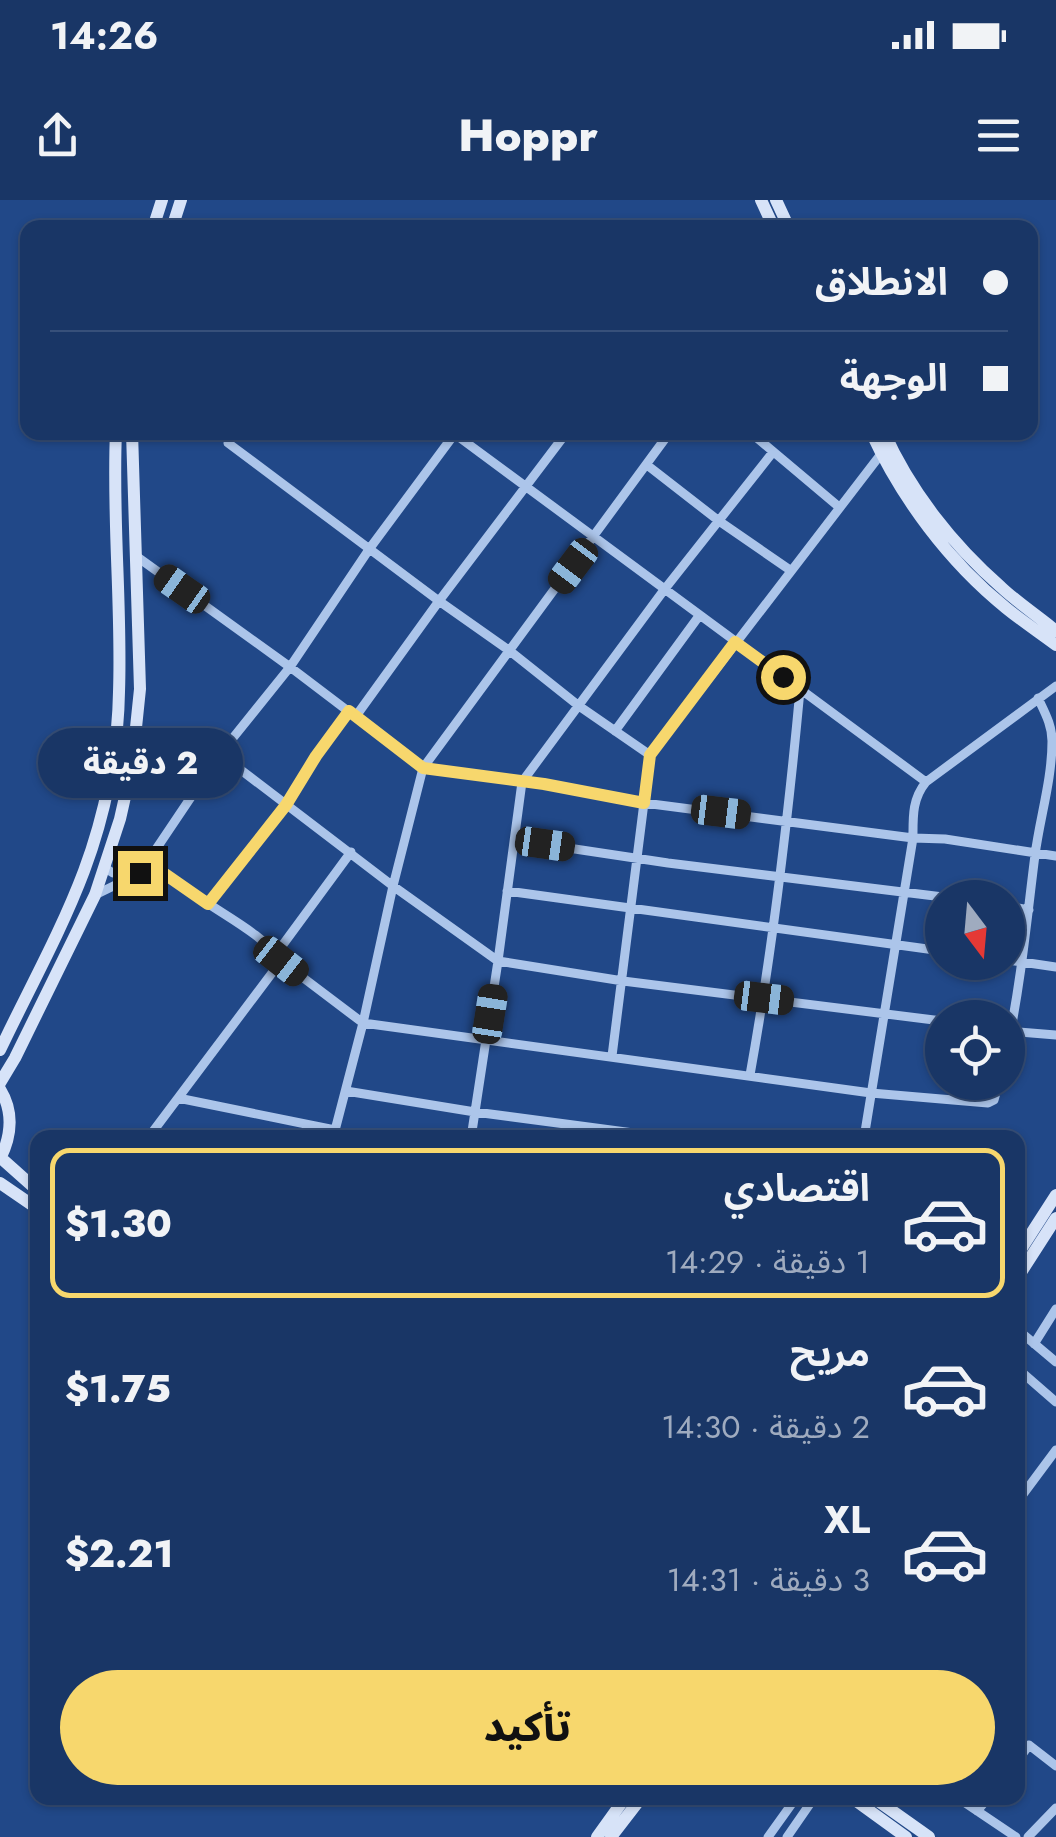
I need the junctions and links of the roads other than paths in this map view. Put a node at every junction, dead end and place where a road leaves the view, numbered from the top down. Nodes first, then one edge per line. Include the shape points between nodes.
1 (116, 440) edge
2 (132, 440) edge
3 (449, 440) edge
4 (463, 440) edge
5 (560, 440) edge
6 (664, 440) edge
7 (759, 440) edge
8 (875, 440) edge
9 (889, 440) edge
10 (228, 443) dead end
11 (773, 452) junction
12 (881, 454) junction
13 (646, 465) junction
14 (526, 487) junction
15 (839, 507) junction
16 (719, 521) junction
17 (594, 538) junction
18 (370, 548) junction
19 (136, 556) junction
20 (790, 570) junction
21 (664, 590) junction
22 (439, 602) junction
23 (698, 616) junction
24 (1056, 630) edge
25 (735, 642) junction
26 (1056, 645) edge
27 (510, 651) junction
28 (290, 667) junction
29 (1056, 686) edge
30 (800, 690) junction
31 (1038, 698) junction
32 (579, 706) junction
33 (353, 714) junction
34 (616, 731) junction
35 (220, 754) junction
36 (650, 755) junction
37 (423, 768) junction
38 (522, 782) junction
39 (926, 782) junction
40 (644, 803) junction
41 (286, 805) junction
42 (788, 820) junction
43 (912, 838) junction
44 (515, 840) junction
45 (352, 852) junction
46 (1035, 852) junction
47 (1056, 856) edge
48 (636, 857) junction
49 (105, 868) junction
50 (140, 873) junction
51 (780, 876) junction
52 (393, 886) junction
53 (903, 890) junction
54 (507, 891) junction
55 (925, 894) edge
56 (95, 895) junction
57 (208, 904) junction
58 (632, 908) junction
59 (1025, 909) edge
60 (1029, 910) junction
61 (774, 929) junction
62 (1025, 933) edge
63 (895, 945) junction
64 (925, 949) edge
65 (279, 957) junction
66 (498, 960) junction
67 (1025, 963) edge
68 (1056, 967) edge
69 (622, 981) junction
70 (764, 998) junction
71 (885, 1014) junction
72 (925, 1020) edge
73 (363, 1023) junction
74 (1025, 1032) edge
75 (1056, 1035) edge
76 (486, 1040) junction
77 (0, 1050) edge
78 (612, 1056) junction
79 (750, 1075) junction
80 (0, 1086) edge
81 (346, 1091) junction
82 (871, 1093) junction
83 (925, 1097) edge
84 (178, 1098) junction
85 (962, 1100) edge
86 (994, 1100) edge
87 (475, 1112) junction
88 (154, 1130) edge
89 (317, 1130) edge
90 (335, 1130) edge
91 (472, 1130) edge
92 (611, 1130) edge
93 (865, 1130) edge
94 (0, 1158) edge
95 (0, 1183) edge
96 (30, 1184) edge
97 (1056, 1195) edge
98 (30, 1204) edge
99 (1056, 1218) edge
100 (1025, 1243) edge
101 (1025, 1266) edge
102 (1055, 1312) edge
103 (1025, 1336) edge
104 (1034, 1344) junction
105 (1056, 1362) edge
106 (1025, 1375) edge
107 (1056, 1402) edge
108 (1056, 1450) edge
109 (1025, 1492) edge
110 (1025, 1750) edge
111 (1056, 1766) edge
112 (621, 1805) edge
113 (635, 1805) edge
114 (791, 1805) edge
115 (809, 1805) edge
116 (867, 1805) edge
117 (879, 1805) edge
118 (968, 1805) edge
119 (982, 1805) edge
120 (1056, 1808) edge
121 (977, 1811) junction
122 (886, 1814) junction
123 (597, 1837) edge
124 (611, 1837) edge
125 (768, 1837) edge
126 (787, 1837) edge
127 (906, 1837) edge
128 (929, 1837) edge
129 (1016, 1837) edge
130 (1028, 1837) edge

1 - 77 main road via 120,694 106,790 84,872
2 - 19 main road
3 - 18 street
4 - 14 street
5 - 14 street
6 - 13 street
7 - 11 street
8 - 12 main road
9 - 24 main road via 961,549
10 - 18 street
11 - 15 street
11 - 16 street
12 - 15 street
12 - 26 main road via 953,556 1004,607
13 - 16 street
13 - 17 street
14 - 17 street
14 - 22 street
15 - 20 street
16 - 20 street
16 - 21 street
17 - 21 street
17 - 27 street
18 - 22 street
18 - 28 street
19 - 28 street
19 - 49 main road via 139,707 132,766
20 - 25 street
21 - 23 street
21 - 32 street
22 - 27 street
22 - 33 street
23 - 25 street
23 - 34 street
25 - 30 street
25 - 36 street
27 - 32 street
27 - 37 street
28 - 33 street
28 - 35 street
29 - 31 street
30 - 39 street
30 - 42 street
31 - 39 street
31 - 46 street via 1052,738
32 - 34 street
32 - 38 street
33 - 37 street
33 - 41 street
34 - 36 street
35 - 41 street
35 - 50 street
36 - 40 street
37 - 38 street
37 - 52 street
38 - 40 street
38 - 44 street
39 - 43 street via 914,805
40 - 42 street
40 - 48 street
41 - 45 street
41 - 57 street
42 - 43 street
42 - 51 street
43 - 46 street
43 - 53 street
44 - 48 street
44 - 54 street
45 - 52 street
45 - 65 street
46 - 47 street
46 - 60 street
48 - 51 street
48 - 58 street
49 - 50 street
49 - 56 main road
50 - 56 street
50 - 57 street via 162,872
51 - 53 street
51 - 61 street
52 - 66 street
52 - 73 street
53 - 55 street
53 - 63 street
54 - 58 street
54 - 66 street
56 - 80 main road
57 - 65 street
58 - 61 street
58 - 69 street
59 - 60 street
60 - 62 street
61 - 63 street
61 - 70 street
63 - 64 street
63 - 71 street
65 - 73 street
65 - 84 street
66 - 69 street
66 - 76 street
67 - 68 street
69 - 70 street
69 - 78 street
70 - 71 street
70 - 79 street
71 - 72 street
71 - 82 street
73 - 76 street
73 - 81 street
74 - 75 street
76 - 78 street
76 - 87 street
78 - 79 street
79 - 82 street
80 - 94 main road via 10,1121
81 - 87 street
81 - 90 street
82 - 83 street
82 - 93 street
84 - 88 street
84 - 89 street
85 - 86 street
87 - 91 street
87 - 92 street
94 - 96 main road
95 - 98 main road
97 - 100 main road
99 - 101 main road
102 - 104 street
103 - 104 street
104 - 105 street
106 - 107 street
108 - 109 street
110 - 111 street via 1029,1745
112 - 123 main road
113 - 124 main road
114 - 125 street
115 - 126 street
116 - 122 main road
117 - 122 main road
118 - 121 street
119 - 121 street
120 - 130 street
121 - 129 street
122 - 127 main road
122 - 128 main road

